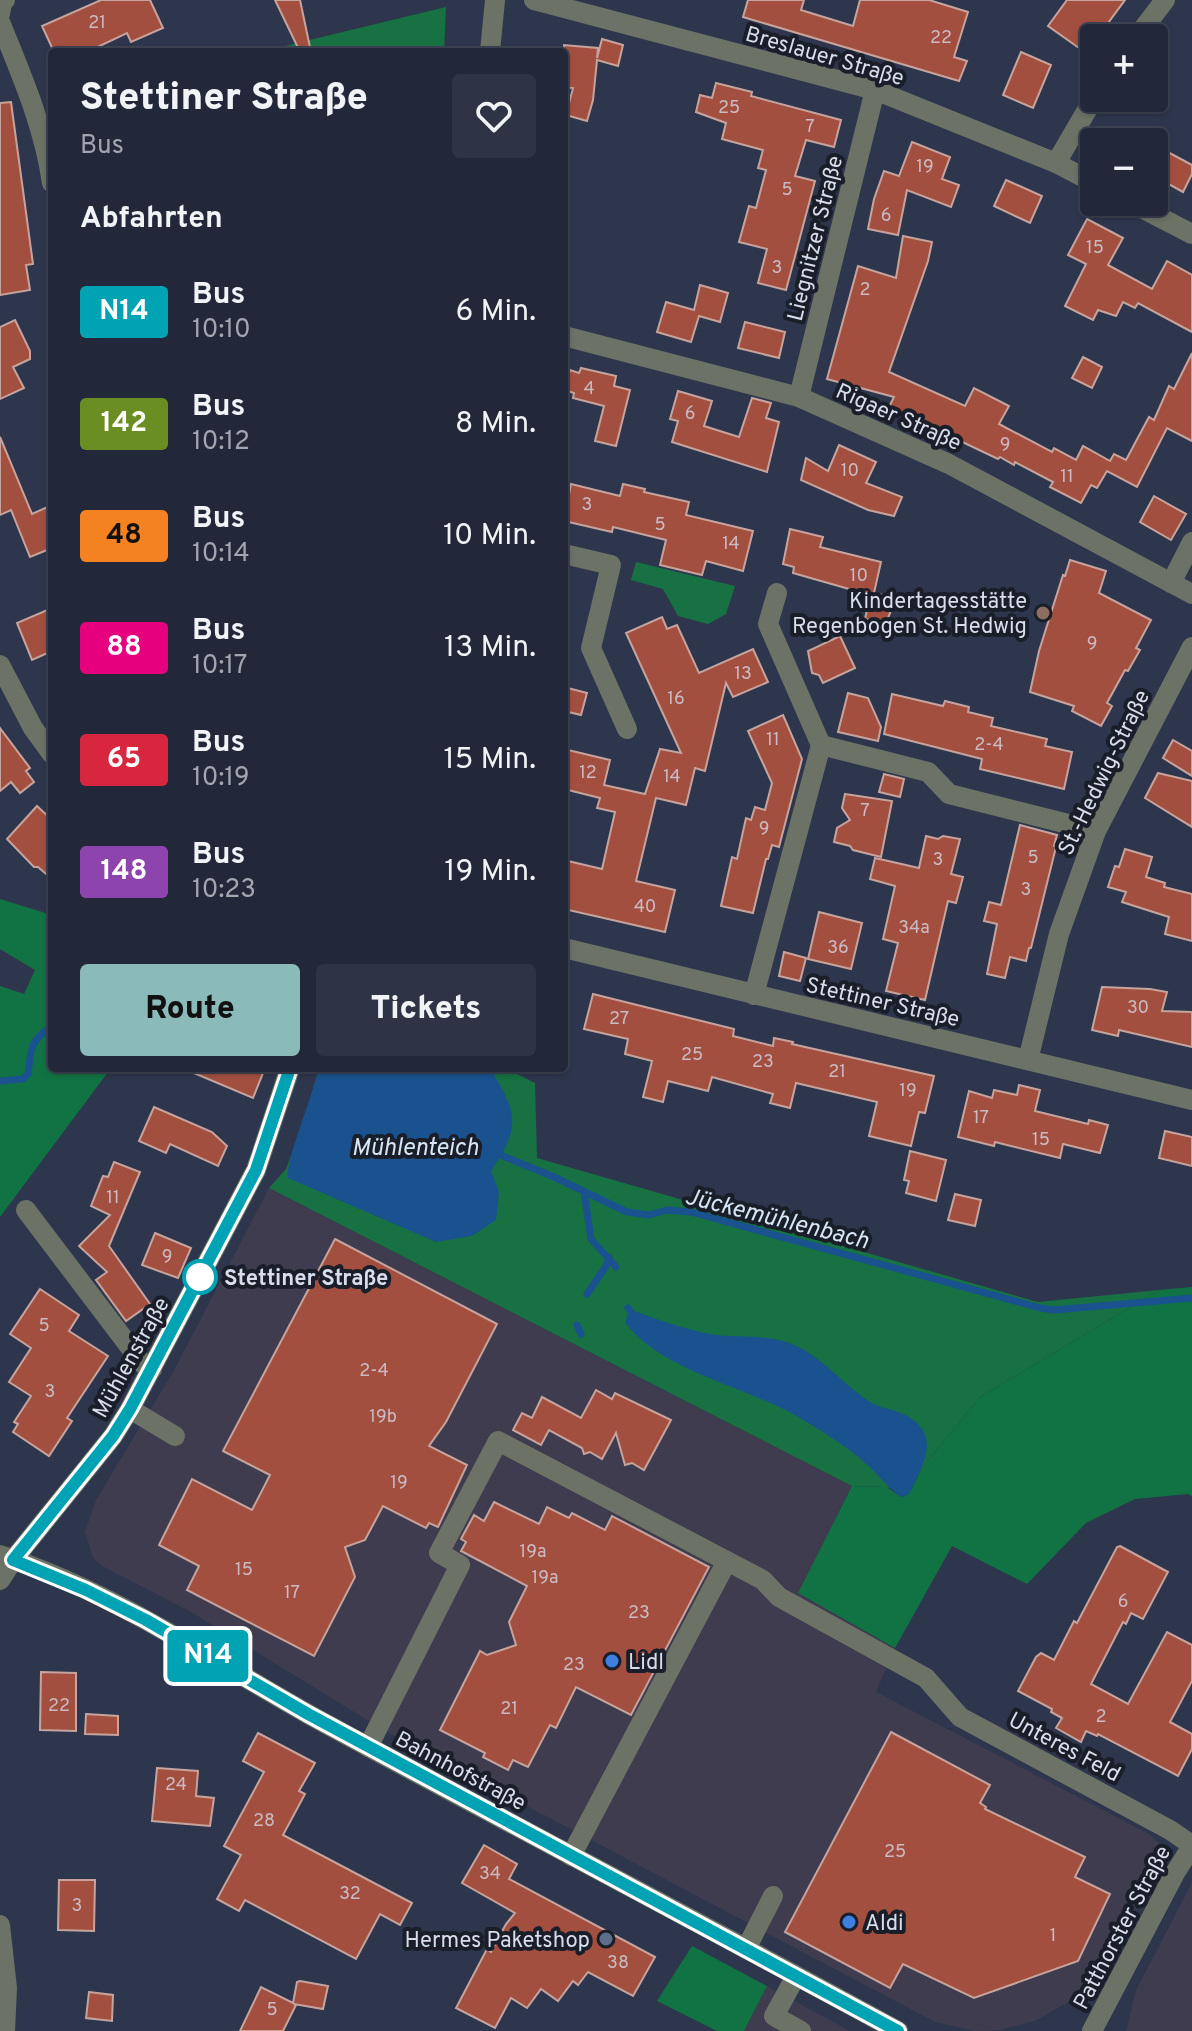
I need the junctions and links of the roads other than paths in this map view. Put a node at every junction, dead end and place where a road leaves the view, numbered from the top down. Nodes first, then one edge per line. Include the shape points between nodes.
1 (5, 0) edge
2 (495, 0) edge
3 (534, 0) edge
4 (1165, 0) edge
5 (0, 14) edge
6 (0, 22) edge
7 (1147, 24) edge
8 (490, 48) edge
9 (5, 49) edge
10 (875, 90) junction
11 (1086, 112) edge
12 (48, 156) edge
13 (1056, 163) junction
14 (1080, 176) edge
15 (1157, 216) edge
16 (1192, 234) edge
17 (568, 337) edge
18 (799, 397) junction
19 (1192, 542) edge
20 (568, 555) edge
21 (1171, 583) junction
22 (777, 593) dead end
23 (1192, 594) edge
24 (1192, 647) edge
25 (0, 665) edge
26 (627, 729) dead end
27 (821, 745) junction
28 (48, 749) edge
29 (1096, 831) junction
30 (568, 949) edge
31 (754, 995) junction
32 (1028, 1060) junction
33 (289, 1072) edge
34 (1192, 1100) edge
35 (26, 1210) dead end
36 (152, 1369) junction
37 (130, 1409) junction
38 (175, 1436) dead end
39 (7, 1558) edge
40 (727, 1561) junction
41 (0, 1580) edge
42 (368, 1747) junction
43 (1192, 1846) edge
44 (571, 1856) junction
45 (773, 1896) dead end
46 (0, 1925) edge
47 (746, 1949) junction
48 (796, 1976) junction
49 (5, 2031) edge
50 (801, 2031) edge
51 (898, 2031) edge
52 (1092, 2031) edge

1 - 5 street
2 - 8 street
3 - 10 street, Breslauer Straße
4 - 7 street
6 - 9 street
9 - 12 street via 24,79
10 - 13 street, Breslauer Straße
10 - 18 street, Liegnitzer Straße
11 - 13 street
13 - 14 street, Breslauer Straße
15 - 16 street
17 - 18 street, Rigaer Straße
18 - 21 street, Rigaer Straße via 949,464
19 - 21 street
20 - 26 street via 611,565 591,648
21 - 23 street, Rigaer Straße
22 - 27 street via 768,624
24 - 29 street, St.-Hedwig-Straße
25 - 28 street
27 - 29 street via 928,772 949,794
27 - 31 street
29 - 32 street, St.-Hedwig-Straße via 1059,934
30 - 31 street, Stettiner Straße
31 - 32 street, Stettiner Straße
32 - 34 street, Stettiner Straße
33 - 36 street, Mühlenstraße via 256,1170
35 - 36 street via 142,1363
36 - 37 street, Mühlenstraße
37 - 38 street
37 - 39 street, Mühlenstraße via 113,1436
39 - 41 street, Mühlenstraße
39 - 42 street, Bahnhofstraße via 146,1620
40 - 42 street via 498,1441 439,1553 460,1565
40 - 43 street, Unteres Feld via 763,1580 779,1597 926,1678 960,1717
40 - 44 street
42 - 44 street, Bahnhofstraße
43 - 52 street, Patthorster Straße
44 - 47 street, Bahnhofstraße
45 - 47 street
46 - 49 street via 7,1988
47 - 48 street, Bahnhofstraße
48 - 50 street via 774,2016
48 - 51 street, Bahnhofstraße

